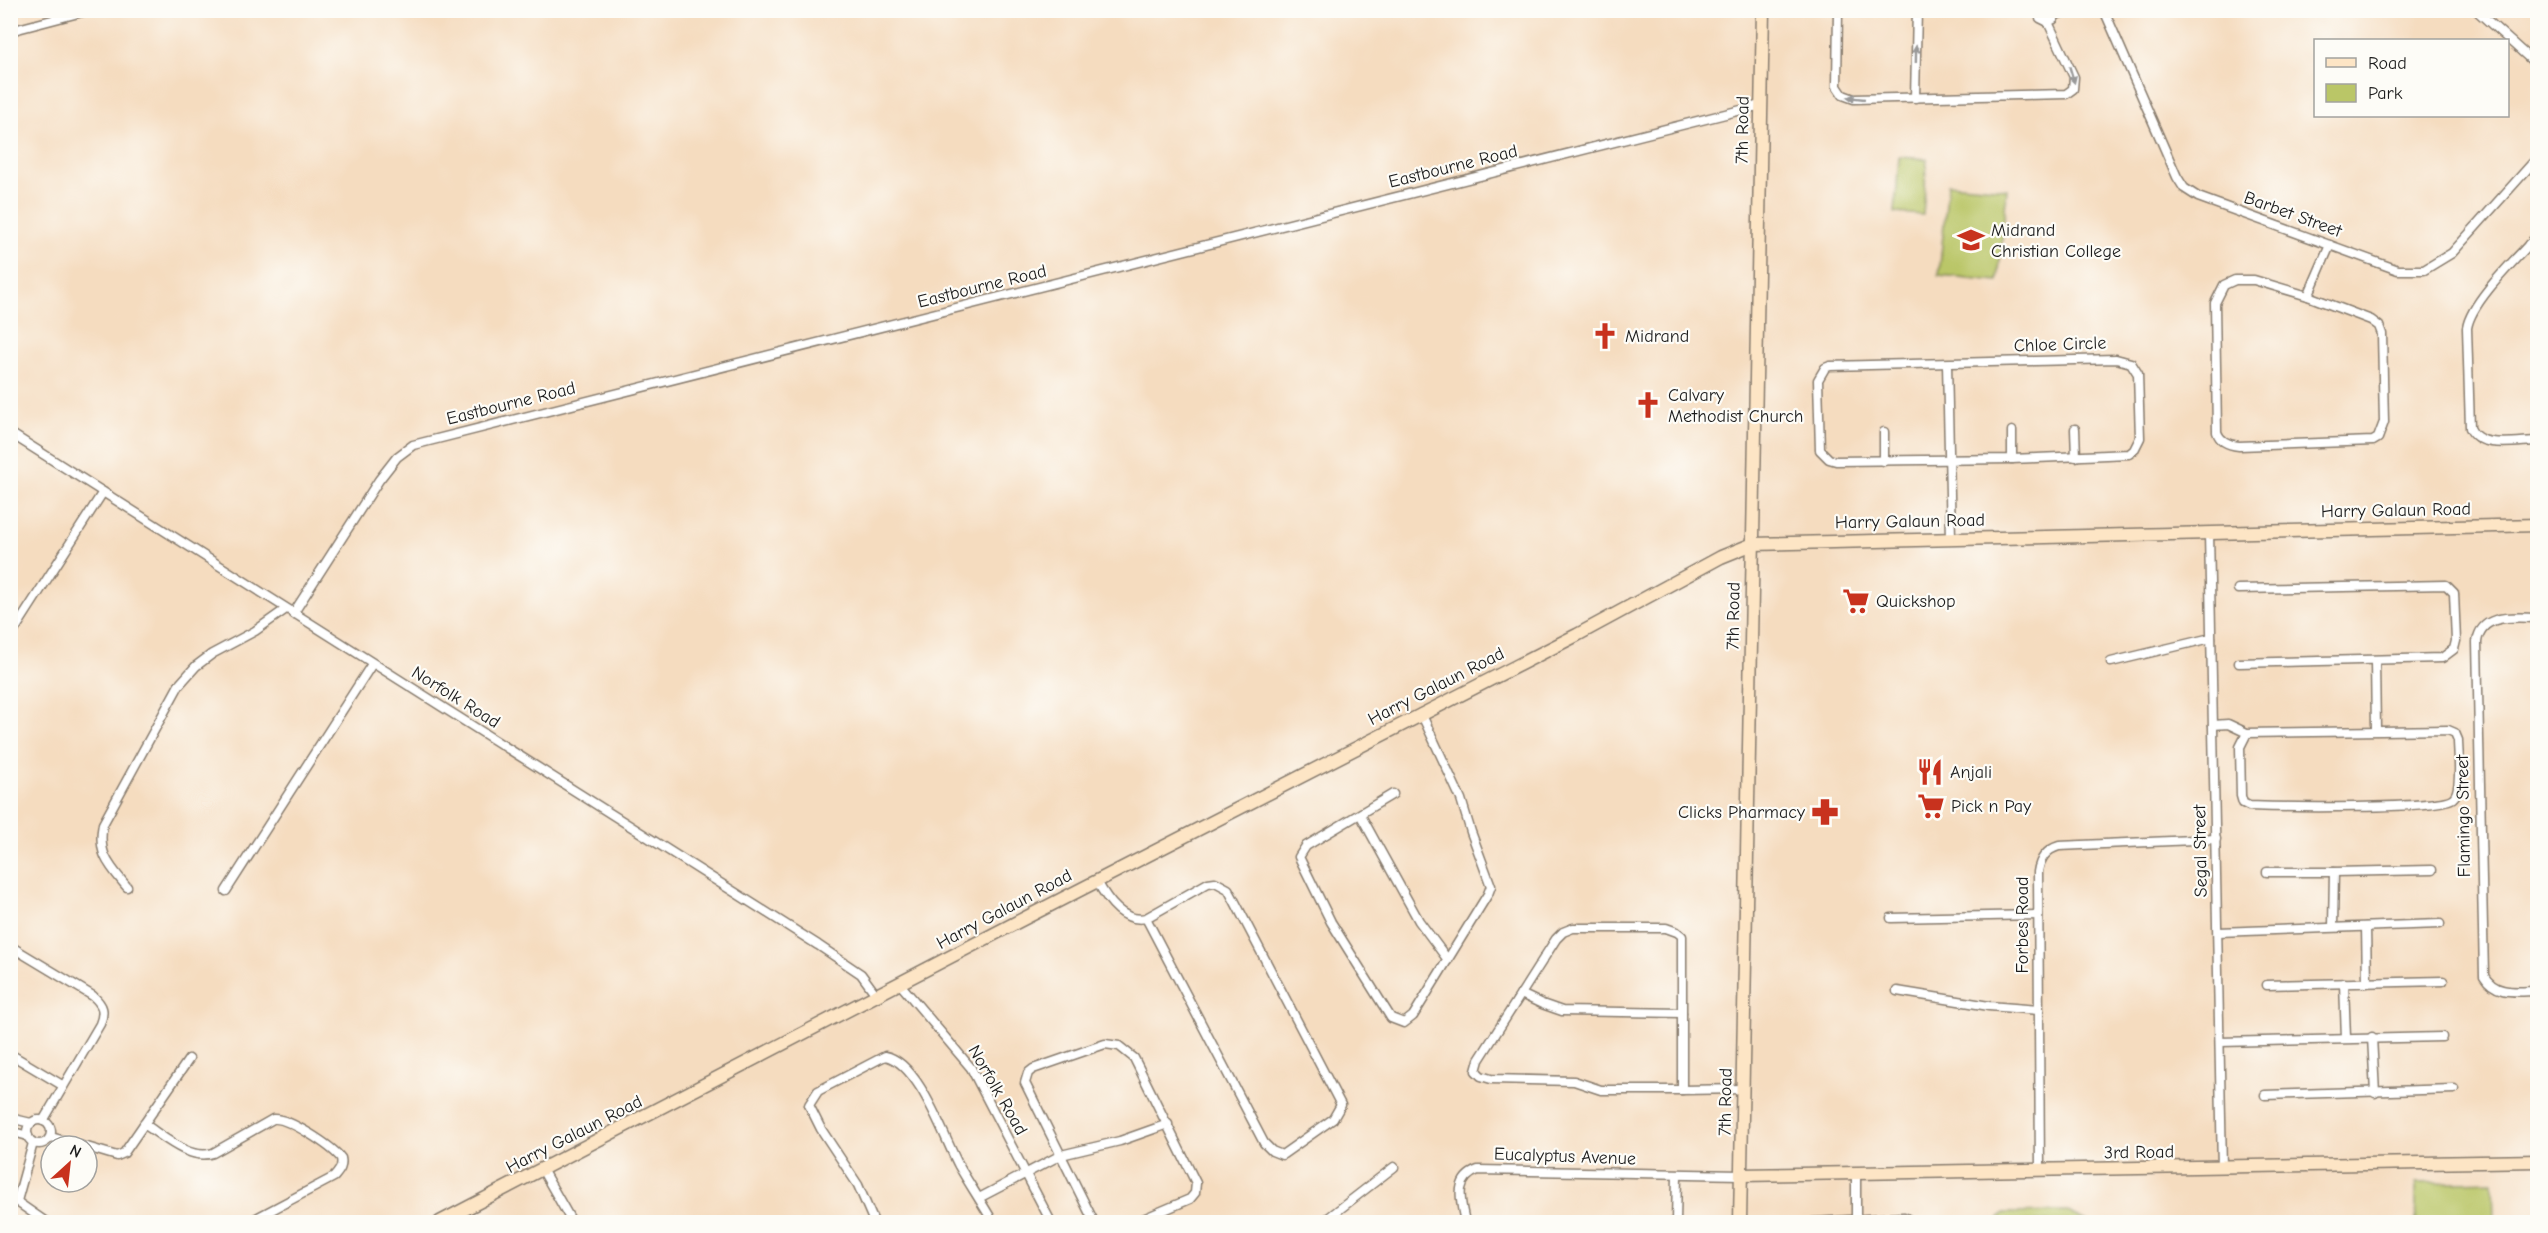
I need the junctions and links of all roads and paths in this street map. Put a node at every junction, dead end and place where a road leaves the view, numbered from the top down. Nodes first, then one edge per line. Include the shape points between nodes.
1 (90, 10) edge
2 (1763, 10) edge
3 (1838, 10) edge
4 (1917, 10) edge
5 (2039, 10) edge
6 (2069, 10) edge
7 (2104, 10) edge
8 (2476, 10) edge
9 (2056, 13) edge
10 (2048, 22) junction
11 (10, 31) edge
12 (2508, 39) edge
13 (2509, 40) edge
14 (2538, 66) edge
15 (1915, 98) junction
16 (1761, 105) junction
17 (2538, 157) edge
18 (2538, 235) edge
19 (2529, 244) junction
20 (2330, 245) junction
21 (2538, 252) edge
22 (2308, 296) junction
23 (1947, 364) junction
24 (2075, 429) dead end
25 (2012, 431) dead end
26 (1884, 432) dead end
27 (10, 433) edge
28 (2538, 441) edge
29 (2076, 458) junction
30 (1948, 459) junction
31 (2012, 459) junction
32 (1884, 461) junction
33 (103, 492) junction
34 (2538, 525) edge
35 (2209, 533) junction
36 (1951, 538) junction
37 (1753, 544) junction
38 (2238, 589) dead end
39 (289, 611) junction
40 (2538, 618) edge
41 (10, 637) edge
42 (2211, 638) junction
43 (2375, 661) junction
44 (2111, 662) dead end
45 (2239, 663) dead end
46 (372, 664) junction
47 (1421, 713) junction
48 (2213, 725) junction
49 (2376, 730) junction
50 (2247, 733) junction
51 (1393, 794) dead end
52 (1360, 814) junction
53 (2216, 839) junction
54 (2432, 870) dead end
55 (2267, 872) dead end
56 (2334, 872) junction
57 (1097, 881) junction
58 (127, 887) dead end
59 (226, 891) dead end
60 (2038, 915) junction
61 (1146, 918) junction
62 (1891, 918) dead end
63 (2440, 924) dead end
64 (2333, 927) junction
65 (2366, 927) junction
66 (2218, 932) junction
67 (10, 946) edge
68 (1448, 960) junction
69 (2443, 981) dead end
70 (2344, 983) junction
71 (2367, 983) junction
72 (900, 984) junction
73 (2267, 985) dead end
74 (1897, 991) dead end
75 (2538, 991) edge
76 (1521, 994) junction
77 (877, 996) junction
78 (2039, 1010) junction
79 (1682, 1012) junction
80 (2442, 1036) dead end
81 (2372, 1037) junction
82 (2346, 1038) junction
83 (2220, 1042) junction
84 (10, 1054) edge
85 (189, 1059) dead end
86 (62, 1085) junction
87 (1743, 1089) junction
88 (2454, 1089) dead end
89 (1682, 1090) junction
90 (2375, 1093) junction
91 (2265, 1095) dead end
92 (10, 1118) edge
93 (43, 1121) junction
94 (31, 1123) junction
95 (144, 1124) junction
96 (1168, 1124) junction
97 (10, 1131) edge
98 (50, 1134) edge
99 (30, 1140) junction
100 (39, 1142) edge
101 (99, 1150) edge
102 (1061, 1155) junction
103 (2538, 1161) edge
104 (1394, 1167) dead end
105 (2222, 1168) junction
106 (543, 1171) junction
107 (2040, 1171) junction
108 (1024, 1173) junction
109 (1856, 1174) junction
110 (1677, 1175) junction
111 (1741, 1175) junction
112 (979, 1198) junction
113 (14, 1199) edge
114 (1856, 1221) edge
115 (46, 1222) edge
116 (249, 1222) edge
117 (440, 1222) edge
118 (572, 1222) edge
119 (874, 1222) edge
120 (993, 1222) edge
121 (1051, 1222) edge
122 (1094, 1222) edge
123 (1136, 1222) edge
124 (1323, 1222) edge
125 (1465, 1222) edge
126 (1676, 1222) edge
127 (1740, 1222) edge
128 (1813, 1222) edge
129 (1912, 1222) edge

1 - 11 street
2 - 16 main road, 7th Road
15 -> 3 street via 1854,99 1838,91
15 -> 4 street
5 - 10 street via 2040,18
6 - 9 street
7 - 20 street, Barbet Street via 2184,188 2198,197
8 - 12 street
9 - 10 street via 2055,19
10 -> 15 street via 2074,77 2071,92
13 - 14 street
16 - 37 main road, 7th Road
16 - 39 street, Eastbourne Road via 413,446 397,457 379,480
17 - 20 street, Barbet Street via 2452,254 2433,267 2415,272 2398,270
18 - 19 street
19 - 21 street
19 - 28 street via 2468,320 2470,428 2474,436 2484,441
20 - 22 street
22 - 22 street via 2371,320 2381,329 2382,434 2373,441 2239,446 2226,443 2217,432 2215,303 2219,291 2229,282 2245,279
23 - 29 street, Chloe Circle via 2116,359 2131,363 2139,382 2138,444 2121,455
23 - 30 street
23 - 32 street, Chloe Circle via 1830,366 1821,373 1820,450 1829,459
24 - 29 street
25 - 31 street
26 - 32 street
27 - 33 street, Norfolk Road
29 - 31 street, Chloe Circle
30 - 31 street, Chloe Circle
30 - 32 street, Chloe Circle
30 - 36 street
33 - 39 street, Norfolk Road
33 - 41 street
34 - 35 main road, Harry Galaun Road
35 - 36 main road, Harry Galaun Road
35 - 42 street, Segal Street
36 - 37 main road, Harry Galaun Road
37 - 47 main road, Harry Galaun Road
37 - 87 main road, 7th Road
38 - 43 street via 2442,584 2451,587 2457,641 2451,653 2442,657
39 - 46 street, Norfolk Road
39 - 58 street via 212,654 179,686 103,825 101,850
40 - 75 street, Flamingo Street via 2492,620 2478,633 2477,642 2482,965 2484,976 2501,991
42 - 44 street
42 - 48 street, Segal Street
43 - 45 street
43 - 49 street
46 - 59 street
46 - 77 street, Norfolk Road via 854,969
47 - 57 main road, Harry Galaun Road
47 - 68 street via 1461,799 1491,886
48 - 50 street via 2228,724
48 - 53 street, Segal Street
49 - 50 street
49 - 50 street via 2442,729 2455,733 2459,789 2455,796 2429,804 2249,806 2242,803 2241,796 2240,747
51 - 52 street
52 - 68 street via 1419,921
52 - 68 street via 1306,846 1299,857 1331,922 1391,1018 1399,1023 1409,1021
53 - 60 street, Forbes Road via 2052,848 2039,865
53 - 66 street, Segal Street
54 - 56 street
55 - 56 street
56 - 64 street
57 - 61 street via 1117,909 1135,918
57 - 72 main road, Harry Galaun Road
60 - 62 street
60 - 78 street, Forbes Road
61 - 61 street via 1208,883 1220,883 1228,889 1340,1101 1340,1110 1333,1119 1286,1154 1278,1154 1264,1143
63 - 65 street
64 - 65 street
64 - 66 street
65 - 71 street
66 - 83 street, Segal Street
67 - 86 street via 93,996 104,1009 100,1024
69 - 71 street
70 - 71 street
70 - 73 street
70 - 82 street
72 - 77 main road, Harry Galaun Road
72 - 108 street, Norfolk Road via 971,1068
74 - 78 street
76 - 79 street via 1562,1011
76 - 79 street via 1556,939 1568,930 1666,928 1677,932 1683,942
76 - 89 street via 1477,1064 1476,1071 1481,1076 1574,1082 1601,1090
77 - 106 main road, Harry Galaun Road
78 - 107 street, Forbes Road
79 - 89 street
80 - 81 street
81 - 82 street
81 - 90 street
82 - 83 street
83 - 105 street, Segal Street
84 - 86 street
85 - 95 street
86 - 93 street
87 - 89 street
87 - 111 main road, 7th Road
88 - 90 street
90 - 91 street
92 - 94 street
93 - 94 street
93 - 98 street via 49,1125
94 - 99 street via 27,1129
95 - 101 street via 121,1155
95 - 116 street via 188,1151 204,1155 273,1119 282,1119 341,1158 340,1171 334,1178
96 - 102 street
96 - 102 street via 1134,1058 1119,1046 1105,1044 1033,1069 1026,1076 1025,1086
96 - 123 street via 1196,1183 1195,1193 1190,1199
97 - 99 street
99 - 100 street
99 - 113 street
102 - 108 street
102 - 122 street
103 - 105 main road, 3rd Road
104 - 124 street
105 - 107 main road, 3rd Road
106 - 117 main road, Harry Galaun Road
106 - 118 street
107 - 109 main road, 3rd Road
108 - 112 street
108 - 121 street, Norfolk Road
109 - 111 main road, 3rd Road
109 - 114 street
110 - 111 street, Eucalyptus Avenue
110 - 125 street, Eucalyptus Avenue via 1478,1170 1466,1177 1460,1188
110 - 126 street
111 - 127 main road, 7th Road
112 - 119 street via 923,1091 899,1062 882,1056 818,1091 809,1105 858,1185
112 - 120 street
113 - 115 street
114 - 128 street
114 - 129 street via 1904,1217

